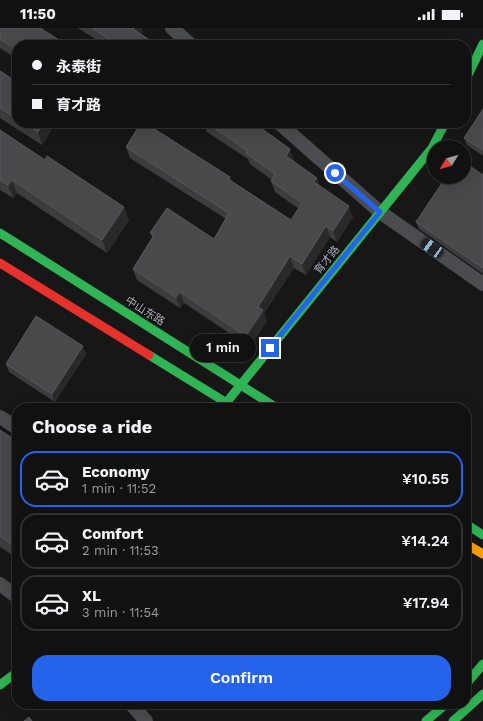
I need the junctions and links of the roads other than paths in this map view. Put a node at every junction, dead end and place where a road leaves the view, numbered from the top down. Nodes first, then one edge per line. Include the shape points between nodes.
1 (172, 28) edge
2 (185, 40) edge
3 (483, 44) edge
4 (471, 69) edge
5 (285, 128) edge
6 (442, 128) edge
7 (380, 212) junction
8 (0, 233) edge
9 (0, 263) edge
10 (483, 284) edge
11 (240, 385) junction
12 (221, 403) edge
13 (226, 403) edge
14 (269, 403) edge
15 (0, 417) edge
16 (12, 425) edge
17 (471, 527) edge
18 (483, 535) edge
19 (471, 547) edge
20 (483, 554) edge
21 (0, 584) edge
22 (12, 593) edge
23 (483, 664) edge
24 (12, 676) edge
25 (471, 678) edge
26 (0, 685) edge
27 (483, 694) edge
28 (471, 703) edge
29 (135, 709) edge
30 (440, 709) edge
31 (464, 709) edge
32 (146, 721) edge
33 (426, 721) edge
34 (453, 721) edge

1 - 2 street
3 - 4 main road
5 - 7 street
6 - 7 main road, 育才路 via 432,148
7 - 10 street
7 - 11 main road, 育才路
8 - 11 main road, 中山东路
9 - 12 main road
11 - 13 main road, 育才路
11 - 14 main road, 中山东路
15 - 16 street
17 - 18 main road
19 - 20 main road
21 - 22 street
23 - 25 main road
24 - 26 main road
27 - 28 main road
29 - 32 street
30 - 33 main road
31 - 34 main road

